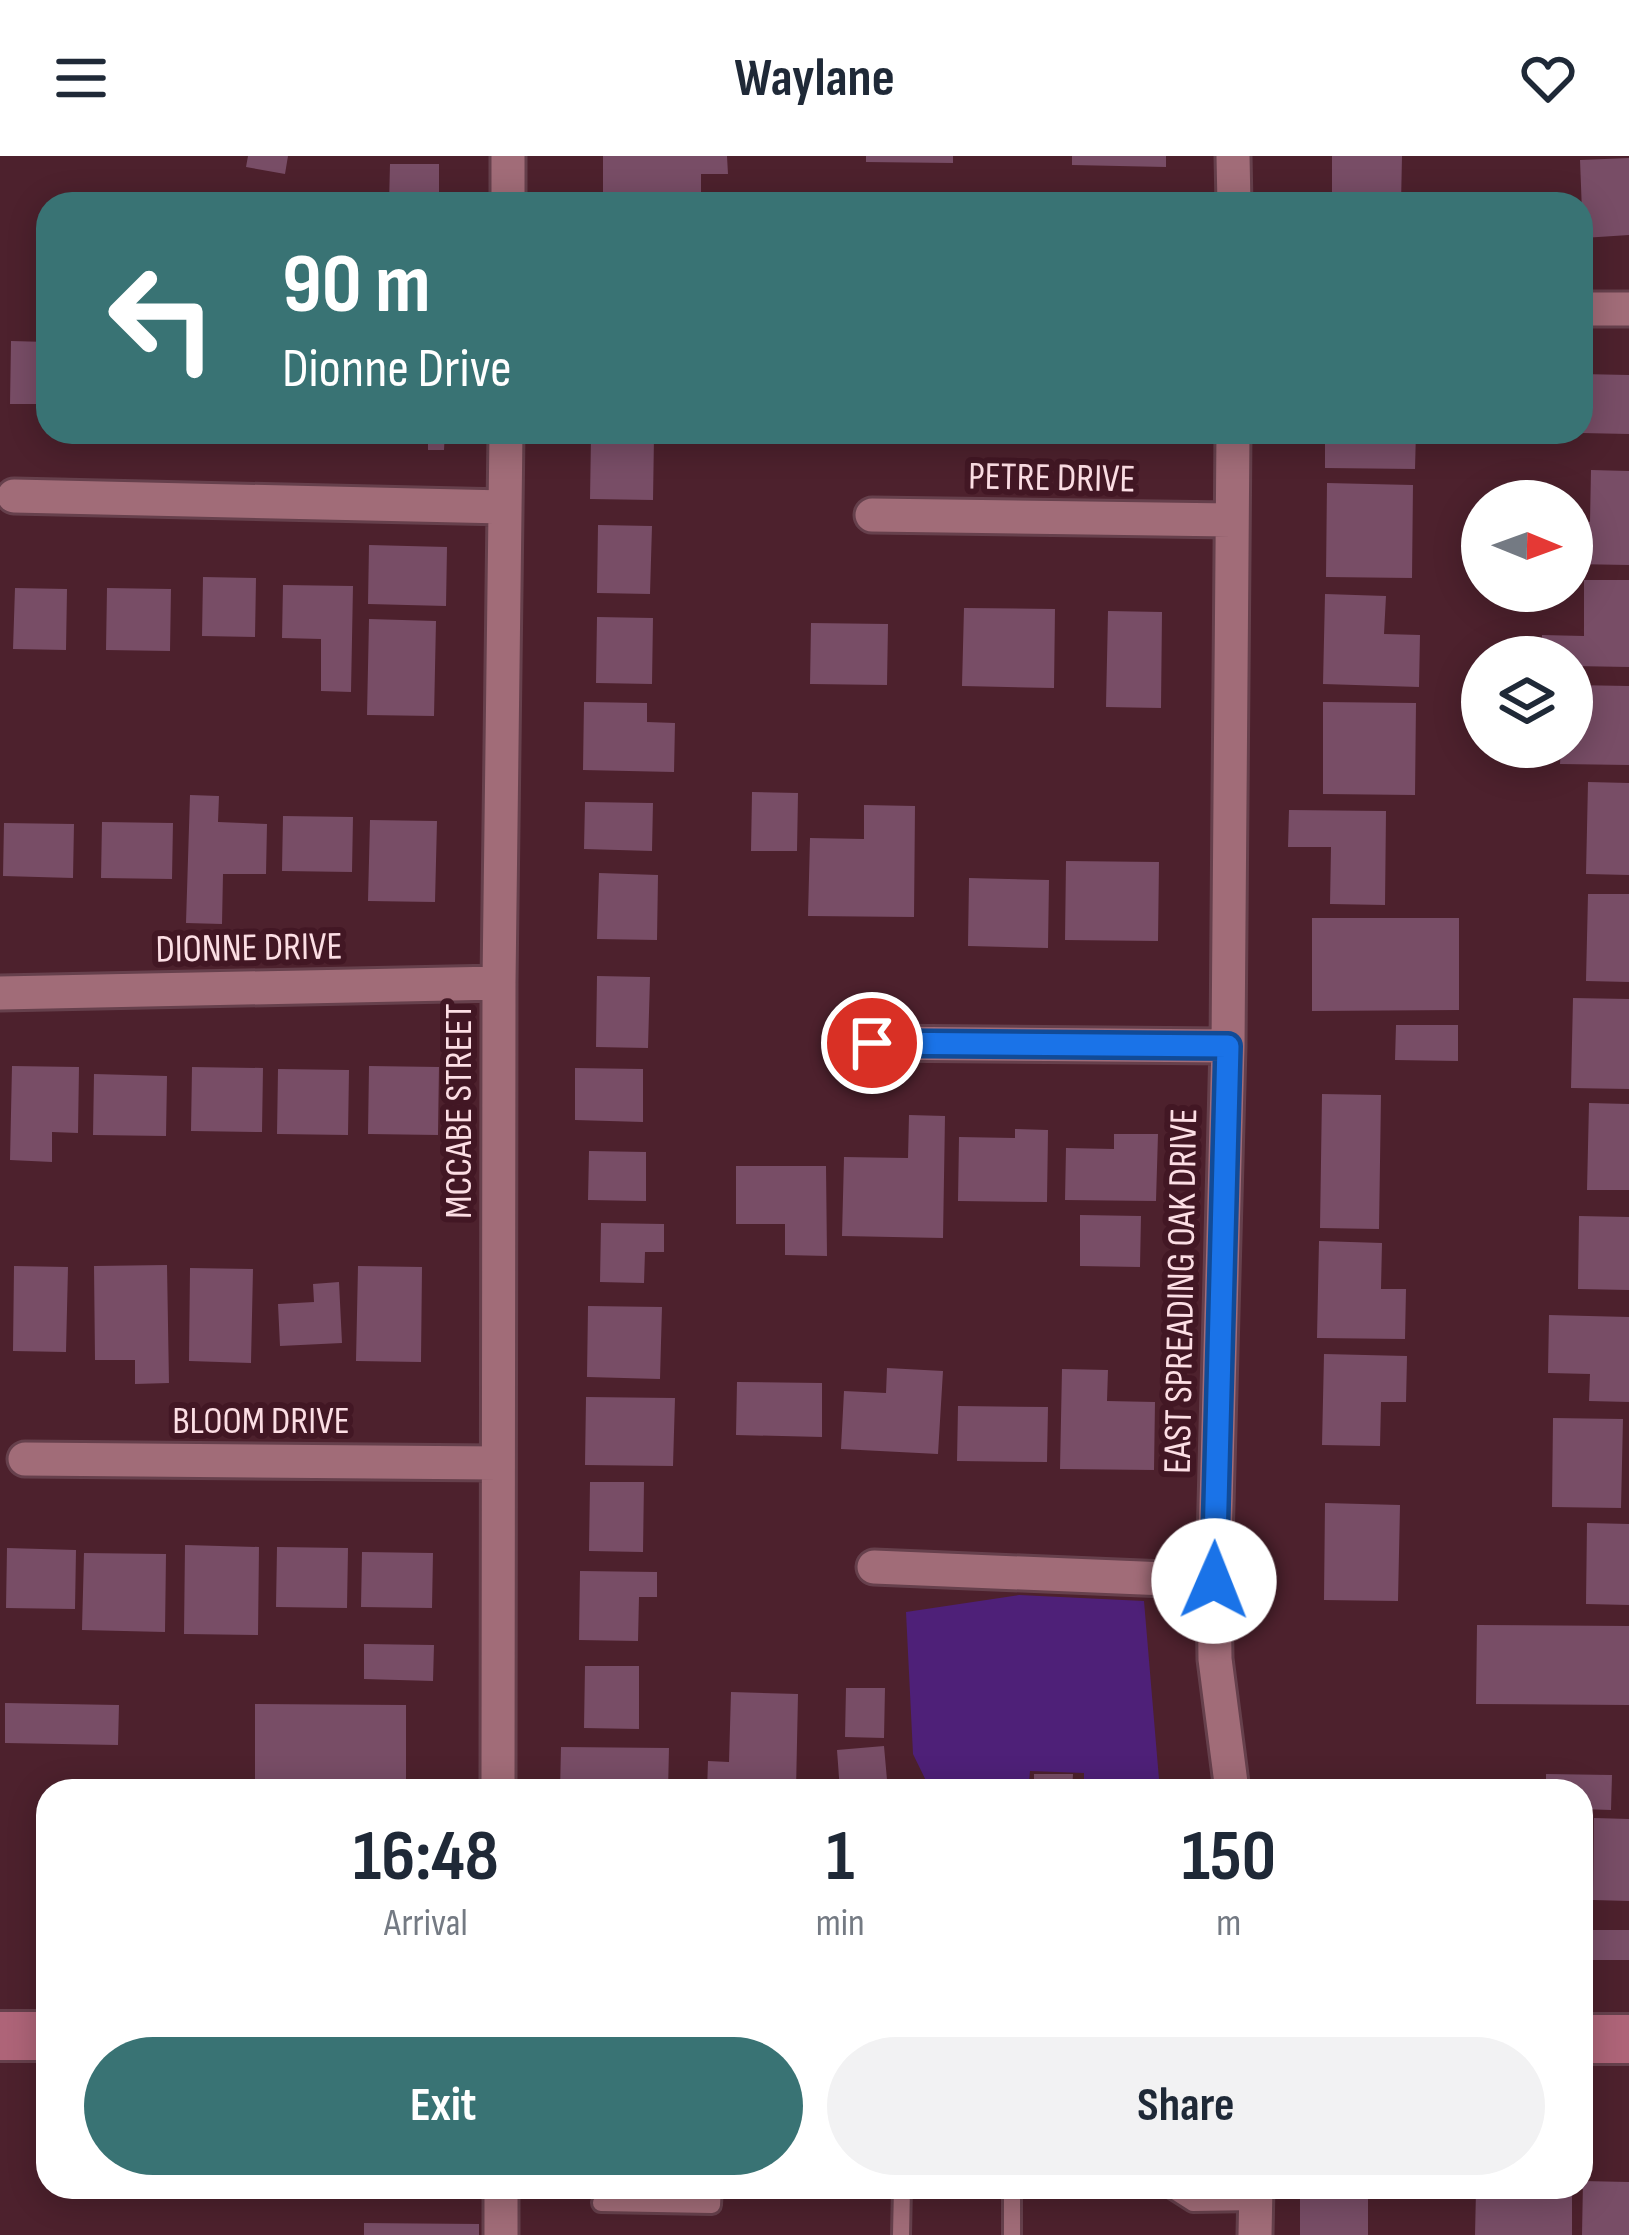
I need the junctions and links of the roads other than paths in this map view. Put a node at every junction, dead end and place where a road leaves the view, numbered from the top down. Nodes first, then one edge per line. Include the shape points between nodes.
1 (508, 156) edge
2 (1233, 156) edge
3 (508, 192) edge
4 (1234, 192) edge
5 (1593, 309) edge
6 (1629, 309) edge
7 (506, 444) edge
8 (1233, 444) edge
9 (14, 496) dead end
10 (505, 507) junction
11 (872, 515) dead end
12 (1231, 520) junction
13 (499, 983) junction
14 (0, 993) edge
15 (872, 1043) dead end
16 (1228, 1046) junction
17 (25, 1459) dead end
18 (497, 1463) junction
19 (874, 1568) dead end
20 (1214, 1581) junction
21 (498, 1779) edge
22 (1230, 1779) edge
23 (0, 2036) edge
24 (36, 2036) edge
25 (1593, 2039) edge
26 (1629, 2039) edge
27 (501, 2199) edge
28 (712, 2199) edge
29 (902, 2199) edge
30 (1012, 2199) edge
31 (1186, 2199) edge
32 (601, 2203) dead end
33 (1256, 2208) edge
34 (501, 2235) edge
35 (901, 2235) edge
36 (1012, 2235) edge

1 - 3 street
2 - 4 street
5 - 6 street
7 - 10 street, MCCABE STREET
8 - 12 street, EAST SPREADING OAK DRIVE
9 - 10 street
10 - 13 street, MCCABE STREET
11 - 12 street, PETRE DRIVE
12 - 16 street, EAST SPREADING OAK DRIVE
13 - 14 street, DIONNE DRIVE
13 - 18 street, MCCABE STREET
15 - 16 street
16 - 20 street, EAST SPREADING OAK DRIVE
17 - 18 street, BLOOM DRIVE
18 - 21 street, MCCABE STREET
19 - 20 street
20 - 22 street, EAST SPREADING OAK DRIVE
23 - 24 main road
25 - 26 main road
27 - 34 street
28 - 32 lane
29 - 35 lane
30 - 36 lane
31 - 33 lane

